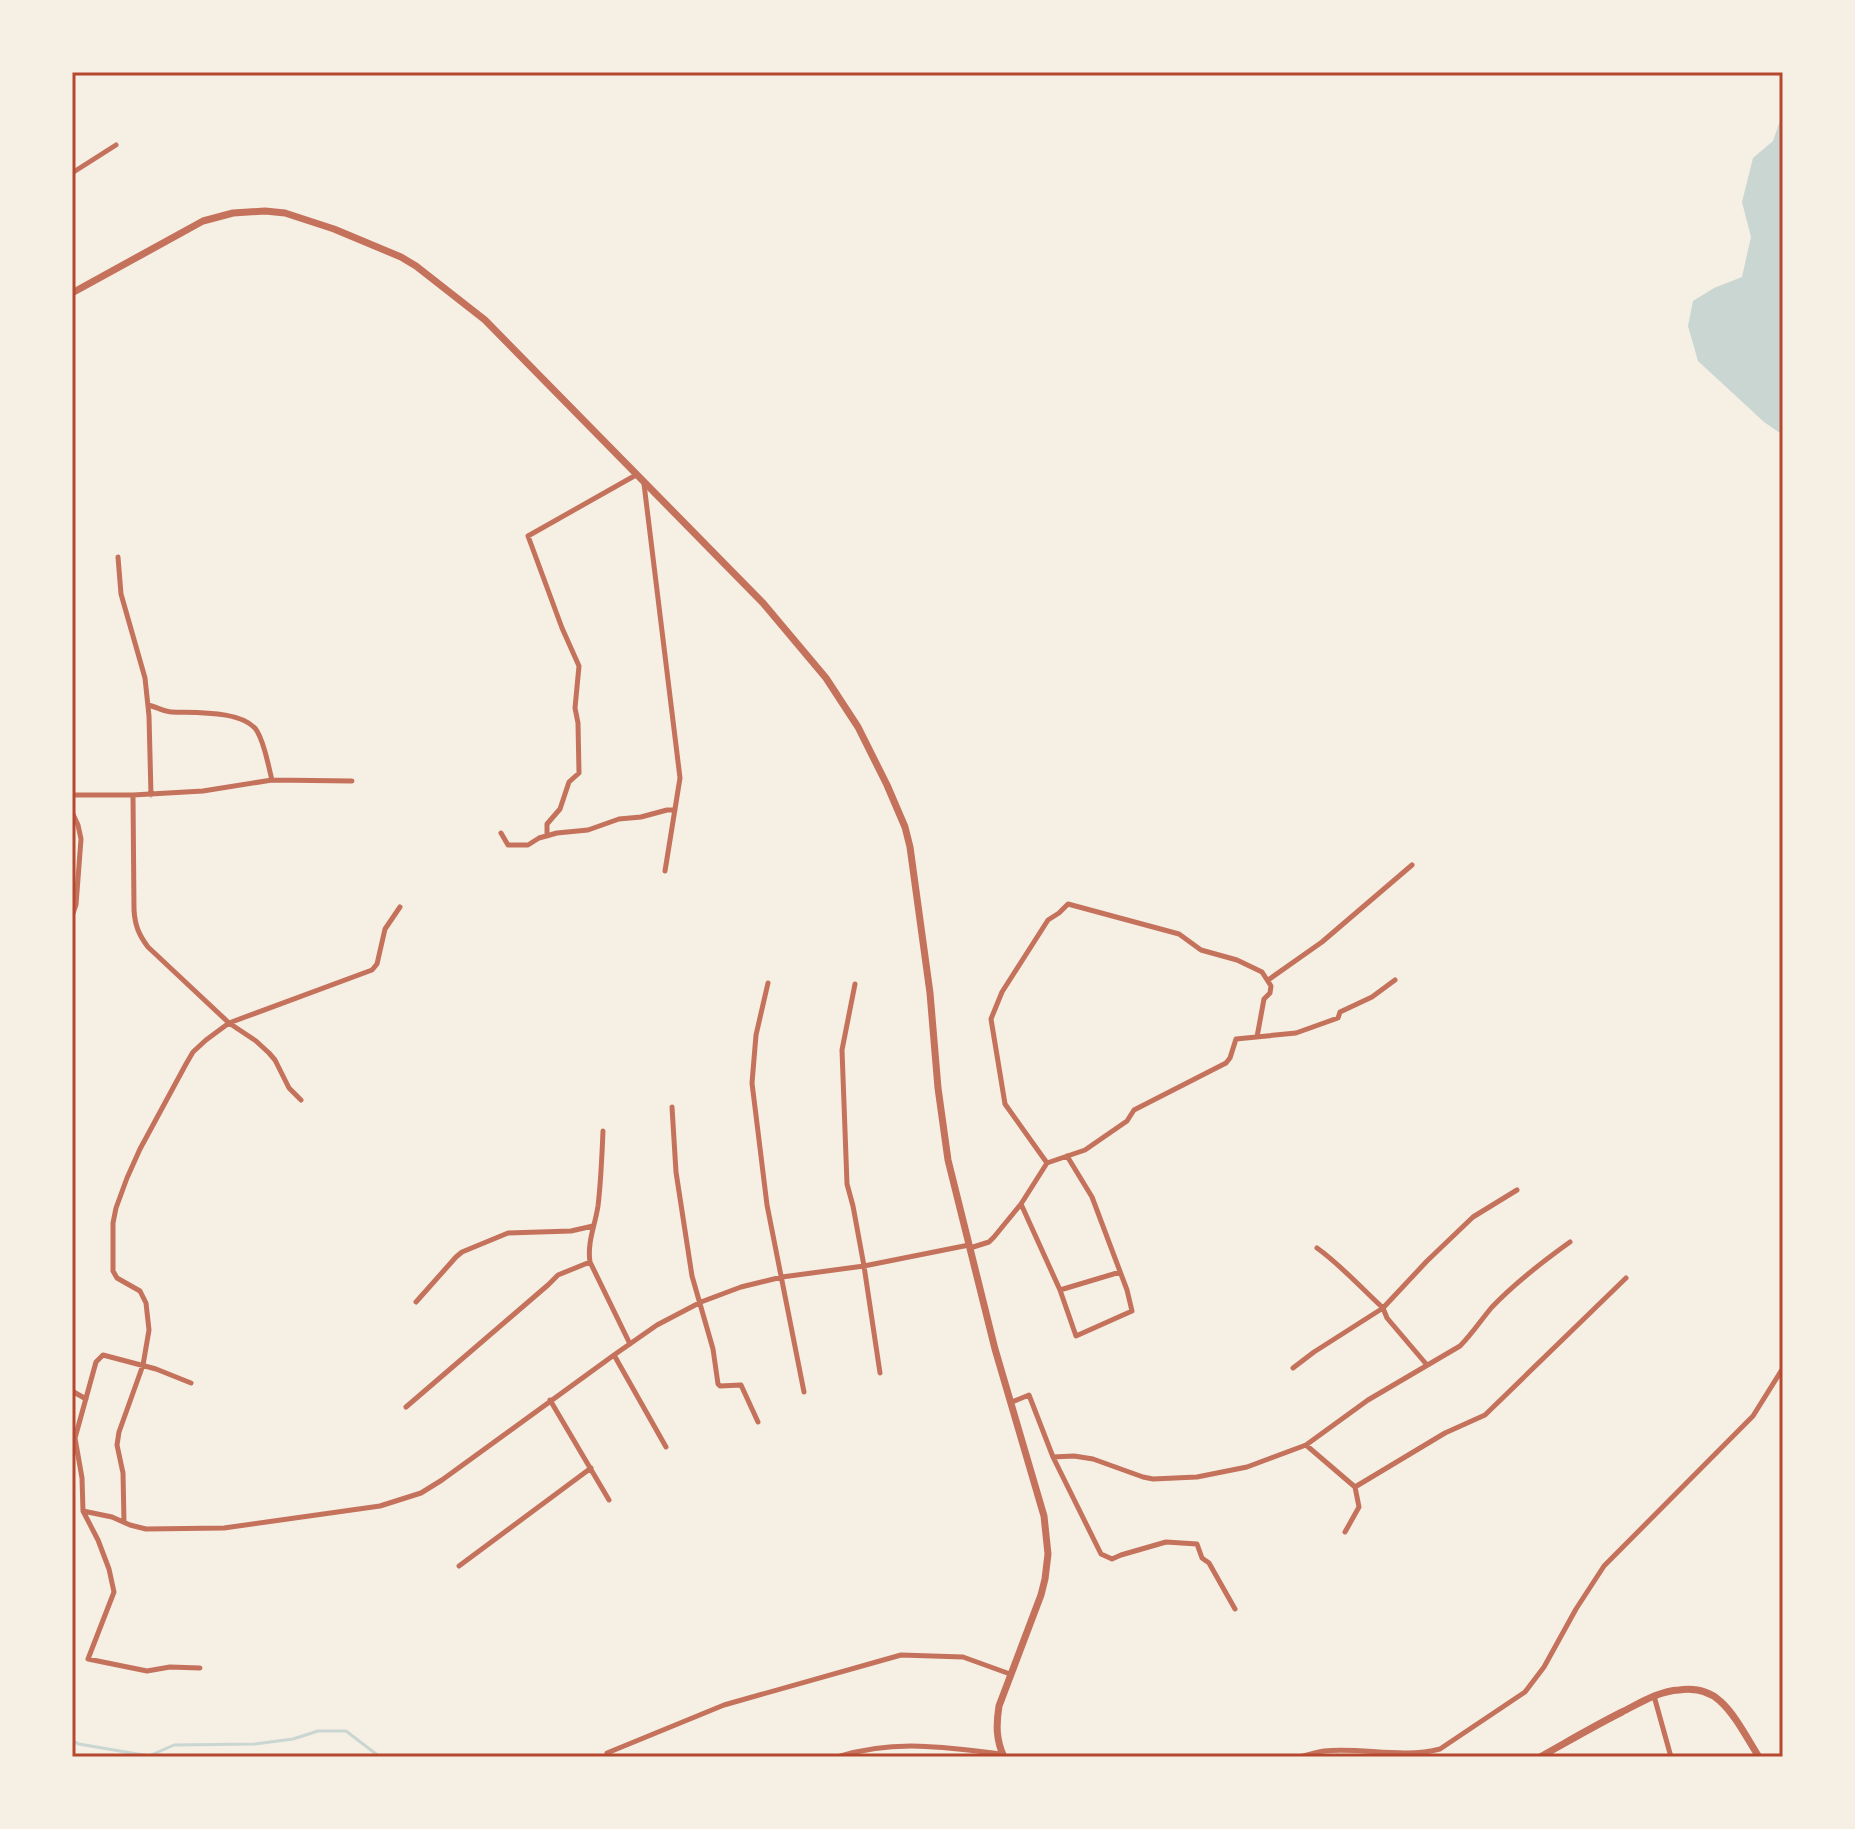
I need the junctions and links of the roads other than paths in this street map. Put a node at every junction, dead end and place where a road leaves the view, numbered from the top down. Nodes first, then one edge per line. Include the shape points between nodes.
1 (116, 145) dead end
2 (72, 173) edge
3 (72, 293) edge
4 (636, 475) junction
5 (644, 483) junction
6 (118, 557) dead end
7 (148, 705) junction
8 (272, 780) junction
9 (352, 781) dead end
10 (72, 795) edge
11 (133, 795) junction
12 (151, 795) junction
13 (675, 810) junction
14 (72, 812) edge
15 (501, 833) dead end
16 (547, 836) junction
17 (1412, 865) dead end
18 (665, 871) dead end
19 (400, 907) dead end
20 (72, 916) edge
21 (1268, 980) junction
22 (1395, 980) dead end
23 (768, 983) dead end
24 (855, 984) dead end
25 (229, 1023) junction
26 (1257, 1037) junction
27 (301, 1100) dead end
28 (672, 1107) dead end
29 (603, 1131) dead end
30 (1067, 1156) junction
31 (1047, 1163) junction
32 (1517, 1190) dead end
33 (1021, 1204) junction
34 (593, 1226) junction
35 (1570, 1242) dead end
36 (970, 1247) junction
37 (1317, 1248) dead end
38 (590, 1262) junction
39 (864, 1266) junction
40 (1120, 1272) junction
41 (782, 1277) junction
42 (1626, 1278) dead end
43 (1060, 1290) junction
44 (416, 1302) dead end
45 (701, 1302) junction
46 (1383, 1308) junction
47 (630, 1344) junction
48 (614, 1355) junction
49 (143, 1365) junction
50 (1427, 1365) junction
51 (1293, 1368) dead end
52 (1783, 1368) edge
53 (880, 1373) dead end
54 (191, 1383) dead end
55 (72, 1391) edge
56 (804, 1392) dead end
57 (86, 1399) junction
58 (550, 1400) junction
59 (1012, 1402) junction
60 (406, 1407) dead end
61 (758, 1422) dead end
62 (1306, 1445) junction
63 (666, 1447) dead end
64 (1053, 1457) junction
65 (591, 1468) junction
66 (1355, 1487) junction
67 (609, 1500) dead end
68 (83, 1511) junction
69 (124, 1522) junction
70 (1345, 1532) dead end
71 (459, 1566) dead end
72 (1235, 1609) dead end
73 (200, 1668) dead end
74 (1010, 1674) junction
75 (1654, 1696) junction
76 (859, 1750) junction
77 (607, 1753) dead end
78 (1002, 1755) edge
79 (837, 1757) edge
80 (862, 1757) edge
81 (1299, 1757) edge
82 (1540, 1757) edge
83 (1671, 1757) edge
84 (1759, 1757) edge

1 - 2 street
3 - 4 street via 203,221 233,213 285,213 416,266 485,320
4 - 5 street
4 - 16 street via 528,536 580,670 575,708 579,774 547,823
5 - 13 street via 680,778
5 - 36 street via 763,603 826,678 858,727 899,811 910,847 948,1160
6 - 7 street via 121,594
7 - 8 street via 168,713 197,712 251,724 259,733
7 - 12 street
8 - 9 street
8 - 12 street
10 - 11 street
11 - 12 street
11 - 25 street via 139,935
13 - 16 street
13 - 18 street
14 - 20 street via 81,839
15 - 16 street via 509,845 528,845
17 - 21 street via 1322,942
19 - 25 street via 385,929 372,970
21 - 26 street via 1270,993 1264,999
21 - 31 street via 1262,972 1201,950 1179,934 1068,904 1048,920 991,1019 1005,1104
22 - 26 street via 1338,1018 1296,1033
23 - 41 street via 752,1078 767,1205
24 - 39 street via 842,1041 844,1134 847,1184
25 - 27 street via 269,1053
25 - 49 street via 193,1052 140,1149 116,1208 113,1271 140,1291 148,1313
26 - 30 street via 1236,1039 1226,1063 1134,1110 1127,1121
28 - 45 street via 676,1172
29 - 34 street
30 - 31 street
30 - 40 street via 1092,1197
31 - 33 street
32 - 46 street via 1473,1217
33 - 36 street via 989,1242
33 - 43 street
34 - 38 street
34 - 44 street via 508,1233 462,1252
35 - 50 street via 1514,1285 1460,1346
36 - 39 street
36 - 59 street
37 - 46 street
38 - 47 street
38 - 60 street via 552,1279
39 - 41 street
39 - 53 street
40 - 43 street
40 - 43 street via 1132,1311 1076,1336
41 - 45 street
41 - 56 street
42 - 66 street via 1485,1415
45 - 47 street
45 - 61 street via 718,1385 741,1385
46 - 50 street
46 - 51 street
47 - 48 street
48 - 58 street
48 - 63 street
49 - 54 street
49 - 57 street via 100,1357
49 - 69 street via 117,1445
50 - 62 street
52 - 81 street via 1753,1416 1604,1566 1525,1692 1440,1749 1325,1751
55 - 57 street
57 - 68 street via 75,1438
58 - 65 street
58 - 69 street via 442,1480 380,1506 224,1528 146,1529
59 - 64 street via 1029,1395
59 - 74 street via 1044,1516 1048,1554 1041,1595
62 - 64 street via 1247,1467 1181,1478 1143,1477 1093,1459
62 - 66 street
64 - 72 street via 1101,1554 1112,1559 1166,1542 1197,1544
65 - 67 street
65 - 71 street
66 - 70 street via 1359,1507
68 - 69 street
68 - 73 street via 114,1590 88,1659 147,1671
74 - 77 street via 963,1657 901,1655 724,1705
74 - 78 street via 996,1722
75 - 82 street
75 - 83 street
75 - 84 street via 1694,1689 1709,1694 1721,1701
76 - 78 street via 905,1745
76 - 79 street
76 - 80 street

